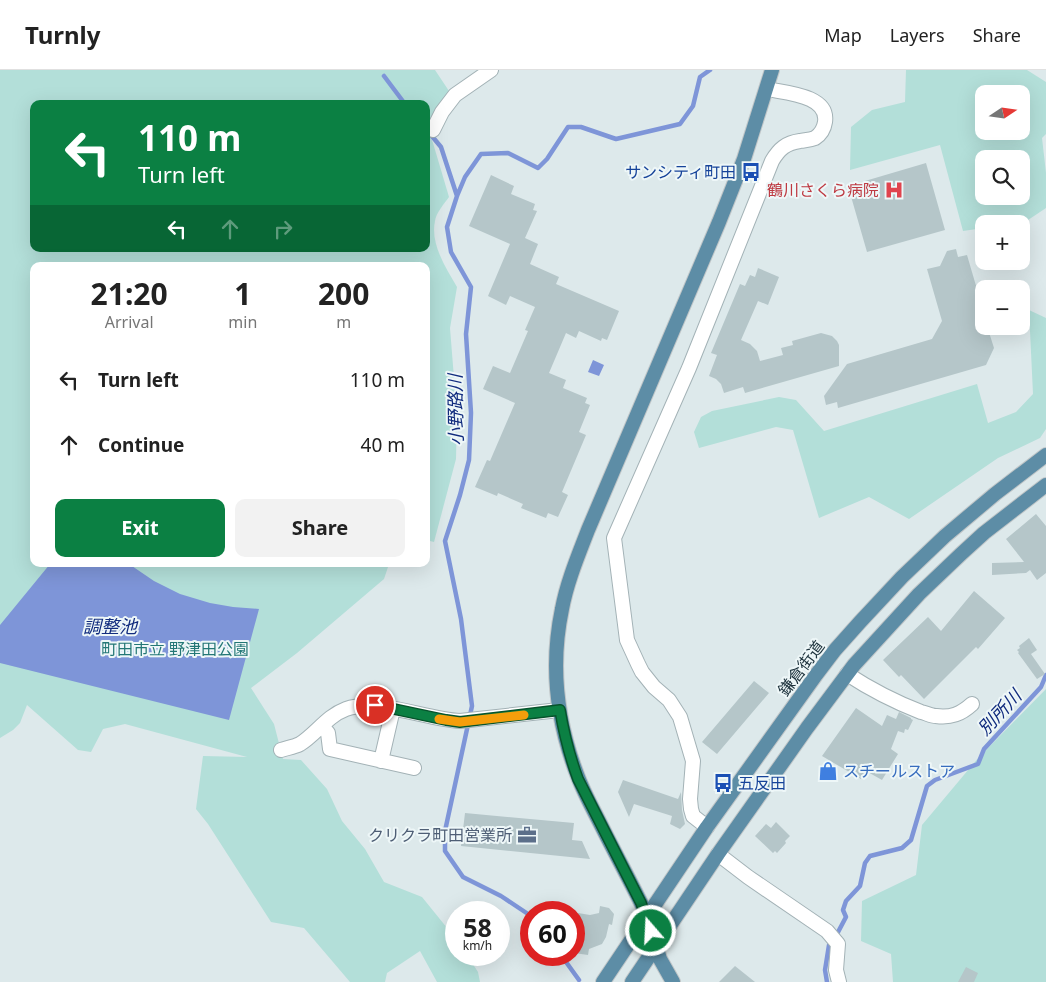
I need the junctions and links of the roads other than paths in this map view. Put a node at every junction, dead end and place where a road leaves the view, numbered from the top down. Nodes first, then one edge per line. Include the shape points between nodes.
1 (491, 70) edge
2 (772, 70) edge
3 (767, 89) junction
4 (434, 130) dead end
5 (1046, 455) edge
6 (1046, 485) edge
7 (847, 674) junction
8 (972, 704) dead end
9 (393, 709) junction
10 (560, 710) junction
11 (322, 726) junction
12 (281, 750) dead end
13 (381, 761) junction
14 (414, 768) dead end
15 (707, 827) junction
16 (718, 854) junction
17 (646, 916) junction
18 (656, 946) junction
19 (603, 982) edge
20 (632, 982) edge
21 (673, 982) edge
22 (839, 982) edge

1 - 4 street via 455,95
2 - 3 main road
3 - 10 main road via 744,159 570,576 557,645 556,680
3 - 15 street via 808,97 816,102 825,118 824,127 814,138 786,145 772,160 689,368 614,538 627,640 642,672 669,700 680,717 693,761 691,809 693,816
5 - 15 main road, 鎌倉街道 via 945,536 860,622 816,675
6 - 7 main road via 954,560 901,612
7 - 8 street via 908,707 935,716 962,713
7 - 16 main road
9 - 10 street via 460,722
9 - 11 street via 375,705 346,709
9 - 13 street
10 - 17 main road via 578,779
11 - 12 street via 300,744
11 - 13 street via 328,733 330,749
13 - 14 street
15 - 17 main road, 鎌倉街道
16 - 18 main road
16 - 22 street via 827,931 838,944 836,970
17 - 18 main road
17 - 19 main road, 鎌倉街道
18 - 20 main road
18 - 21 main road

